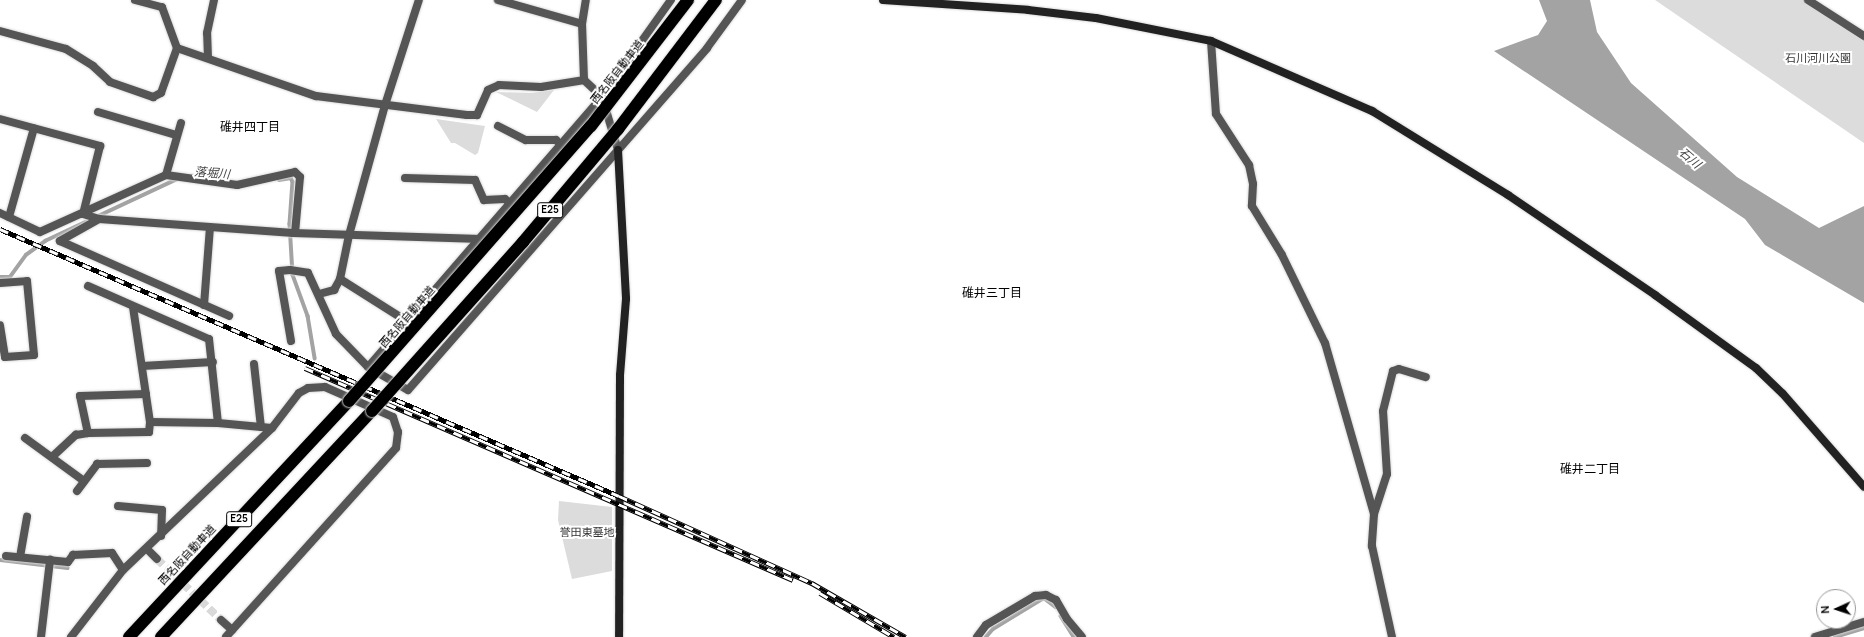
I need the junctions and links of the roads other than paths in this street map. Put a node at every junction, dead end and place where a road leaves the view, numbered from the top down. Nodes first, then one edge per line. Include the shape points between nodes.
1 (135, 0) edge
2 (214, 0) edge
3 (419, 0) edge
4 (498, 0) edge
5 (586, 0) edge
6 (671, 0) edge
7 (688, 0) edge
8 (716, 0) edge
9 (742, 0) edge
10 (883, 0) edge
11 (1808, 0) edge
12 (164, 3) edge
13 (582, 24) junction
14 (0, 31) edge
15 (1864, 36) edge
16 (1211, 41) junction
17 (177, 48) junction
18 (208, 58) junction
19 (584, 80) junction
20 (602, 96) junction
21 (385, 105) junction
22 (98, 112) dead end
23 (0, 119) edge
24 (181, 123) dead end
25 (498, 126) dead end
26 (34, 128) junction
27 (176, 135) junction
28 (561, 145) junction
29 (618, 150) junction
30 (166, 174) junction
31 (405, 178) dead end
32 (511, 204) junction
33 (0, 213) edge
34 (9, 217) junction
35 (92, 217) junction
36 (210, 227) junction
37 (292, 233) junction
38 (350, 235) junction
39 (481, 239) junction
40 (340, 279) junction
41 (0, 283) edge
42 (88, 286) dead end
43 (320, 294) junction
44 (204, 305) junction
45 (133, 307) junction
46 (229, 316) dead end
47 (408, 322) junction
48 (0, 325) edge
49 (291, 341) dead end
50 (213, 362) junction
51 (254, 364) dead end
52 (142, 366) junction
53 (368, 367) junction
54 (1426, 377) dead end
55 (146, 394) junction
56 (150, 422) junction
57 (218, 423) junction
58 (261, 427) junction
59 (272, 428) junction
60 (88, 433) junction
61 (25, 438) dead end
62 (52, 457) junction
63 (148, 463) dead end
64 (84, 481) junction
65 (1864, 487) edge
66 (77, 492) dead end
67 (118, 506) dead end
68 (1374, 514) junction
69 (27, 517) dead end
70 (161, 536) junction
71 (147, 549) junction
72 (6, 556) dead end
73 (20, 557) junction
74 (157, 558) tunnel mouth
75 (50, 564) junction
76 (123, 570) junction
77 (221, 620) tunnel mouth
78 (1864, 622) edge
79 (232, 630) junction
80 (42, 637) edge
81 (71, 637) edge
82 (129, 637) edge
83 (161, 637) edge
84 (226, 637) edge
85 (620, 637) edge
86 (977, 637) edge
87 (1082, 637) edge
88 (1392, 637) edge
89 (1815, 637) edge

1 - 12 street
2 - 18 street via 207,33
3 - 21 street
4 - 13 street
5 - 13 street
6 - 20 street
7 - 82 highway, 西名阪自動車道 / E25, bridge via 591,126 349,401
8 - 83 highway, E25, bridge via 618,129 528,236 372,411
9 - 29 street via 707,48
10 - 16 street via 1028,10 1096,18
11 - 15 street
12 - 17 street
13 - 19 street
14 - 17 street via 66,49 93,66 110,82 153,97 161,93
16 - 65 street via 1372,111 1508,195 1655,295 1756,368 1783,394
16 - 68 street via 1216,114 1249,165 1253,184 1252,206 1282,255 1325,343
17 - 18 street
18 - 21 street via 316,96
19 - 20 street
19 - 21 street via 540,86 499,85 488,90 477,115
20 - 28 street
20 - 29 street
21 - 38 street
22 - 27 street
23 - 26 street
24 - 27 street
25 - 28 street via 526,140 556,140
26 - 34 street
26 - 35 street via 100,146
27 - 30 street
28 - 32 street
29 - 53 street via 408,390
29 - 85 street via 626,299 620,375
30 - 35 street
30 - 37 street via 237,185 295,172 300,177
31 - 32 street via 475,180 484,200 505,199
32 - 39 street
33 - 34 street
34 - 35 street via 40,232
35 - 36 street
35 - 44 street via 60,241
36 - 37 street
36 - 44 street
37 - 38 street
38 - 39 street
38 - 40 street
39 - 47 street
40 - 43 street via 334,290
40 - 47 street
41 - 48 street via 27,281 34,355 5,357
42 - 45 street
43 - 49 street via 308,273 279,271
43 - 53 street via 336,334
44 - 46 street
45 - 50 street via 209,339
45 - 52 street
47 - 53 street
50 - 52 street
50 - 57 street
51 - 58 street
52 - 55 street
54 - 68 street via 1399,369 1393,371 1383,411 1388,474
55 - 56 street
55 - 60 street via 80,396
56 - 57 street
56 - 60 street via 149,432
57 - 58 street
58 - 59 street
59 - 70 street
59 - 79 street via 300,394 314,385 325,387 393,417 398,432 396,448
60 - 62 street via 76,435
61 - 62 street
62 - 64 street
63 - 64 street via 97,464
64 - 66 street
67 - 70 street via 162,510
68 - 88 street via 1372,546
69 - 73 street
70 - 71 street
71 - 74 street
71 - 76 street
72 - 73 street
73 - 75 street
75 - 76 street via 68,562 73,555 112,553
75 - 80 street
76 - 81 street
77 - 79 street
78 - 89 street
79 - 84 street
86 - 87 street via 986,625 1035,596 1046,595 1056,600

